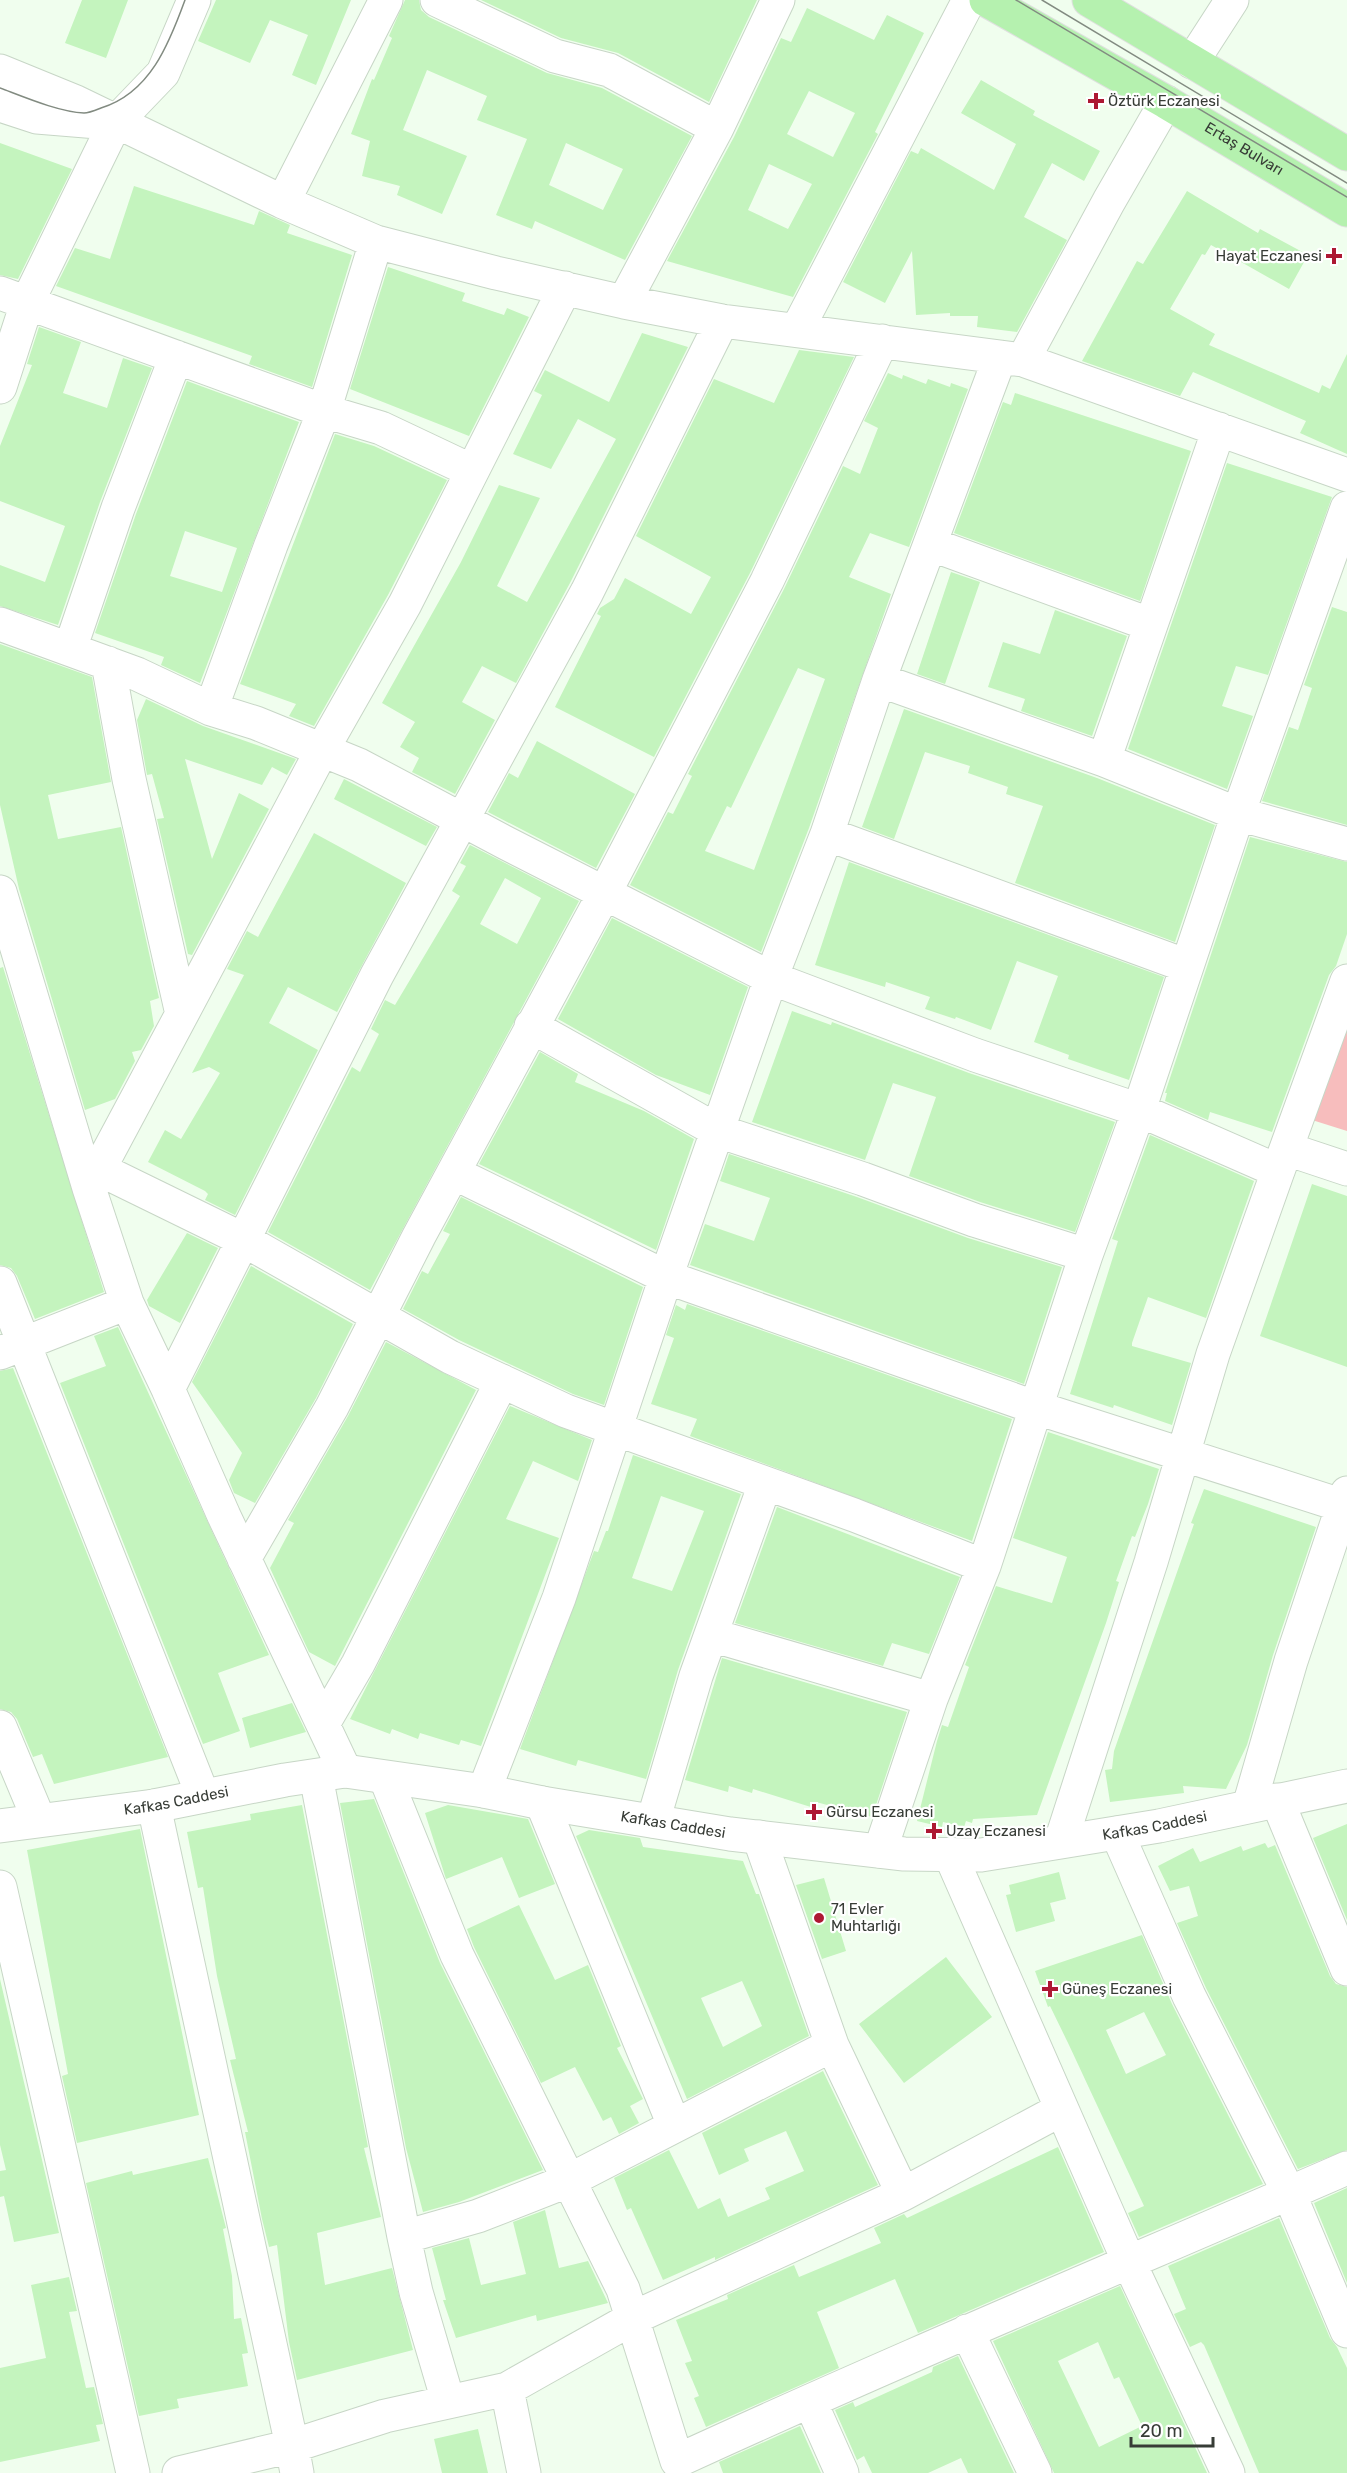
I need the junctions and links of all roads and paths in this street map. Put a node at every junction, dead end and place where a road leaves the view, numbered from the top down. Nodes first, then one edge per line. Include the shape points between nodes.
1 (194, 0) edge
2 (386, 0) edge
3 (437, 0) edge
4 (778, 0) edge
5 (969, 0) edge
6 (986, 0) edge
7 (1089, 0) edge
8 (1232, 0) edge
9 (1192, 62) junction
10 (0, 71) edge
11 (1166, 102) junction
12 (0, 105) edge
13 (115, 123) junction
14 (717, 128) junction
15 (1347, 154) edge
16 (283, 202) junction
17 (1347, 210) edge
18 (376, 242) junction
19 (565, 288) junction
20 (14, 298) edge
21 (624, 302) junction
22 (722, 321) junction
23 (797, 330) junction
24 (882, 341) junction
25 (176, 357) junction
26 (1011, 359) junction
27 (0, 387) edge
28 (324, 411) junction
29 (1219, 429) junction
30 (472, 471) junction
31 (1347, 475) edge
32 (1347, 508) edge
33 (930, 544) junction
34 (0, 624) edge
35 (1149, 624) junction
36 (70, 649) junction
37 (108, 663) junction
38 (879, 680) junction
39 (211, 709) junction
40 (322, 750) junction
41 (1104, 760) junction
42 (1238, 814) junction
43 (462, 820) junction
44 (827, 834) junction
45 (1347, 844) edge
46 (0, 892) edge
47 (604, 894) junction
48 (7, 944) edge
49 (1187, 966) junction
50 (771, 978) junction
51 (1347, 981) edge
52 (182, 1014) junction
53 (531, 1026) junction
54 (1138, 1110) junction
55 (718, 1131) junction
56 (1283, 1160) junction
57 (1347, 1169) edge
58 (454, 1173) junction
59 (95, 1179) junction
60 (242, 1239) junction
61 (1086, 1255) junction
62 (666, 1276) junction
63 (0, 1283) edge
64 (127, 1303) junction
65 (378, 1316) junction
66 (12, 1348) edge
67 (502, 1381) junction
68 (168, 1389) junction
69 (1034, 1407) junction
70 (616, 1431) junction
71 (1183, 1456) junction
72 (765, 1484) junction
73 (1346, 1502) edge
74 (244, 1559) junction
75 (984, 1566) junction
76 (711, 1635) junction
77 (931, 1699) junction
78 (323, 1724) junction
79 (0, 1727) edge
80 (331, 1774) junction
81 (386, 1779) junction
82 (1347, 1786) edge
83 (484, 1791) junction
84 (203, 1796) junction
85 (542, 1803) junction
86 (1263, 1803) junction
87 (154, 1806) junction
88 (39, 1820) junction
89 (653, 1821) junction
90 (0, 1826) edge
91 (1118, 1833) junction
92 (759, 1837) junction
93 (1060, 1841) junction
94 (880, 1851) junction
95 (950, 1854) junction
96 (0, 1887) edge
97 (1347, 1969) edge
98 (832, 2045) junction
99 (1062, 2109) junction
100 (674, 2125) junction
101 (1347, 2168) edge
102 (570, 2180) junction
103 (1289, 2193) junction
104 (903, 2194) junction
105 (404, 2237) junction
106 (1129, 2262) junction
107 (633, 2318) junction
108 (966, 2331) junction
109 (1347, 2331) edge
110 (507, 2390) junction
111 (448, 2401) junction
112 (810, 2401) junction
113 (295, 2459) edge
114 (679, 2467) edge
115 (133, 2473) edge
116 (179, 2473) edge
117 (524, 2473) edge
118 (842, 2473) edge
119 (1035, 2473) edge
120 (1228, 2473) edge

1 - 13 street via 163,73
2 - 16 street
3 - 14 street via 555,56 609,70
4 - 14 street
5 - 23 street
6 - 11 main road, Ertaş Bulvarı
7 - 9 main road
8 - 9 street
9 - 15 main road
10 - 13 street via 76,102
11 - 17 main road, Ertaş Bulvarı
11 - 26 street
12 - 13 street via 37,117
13 - 16 street
13 - 20 street
14 - 21 street
16 - 18 street
18 - 19 street
18 - 28 street
19 - 21 street
19 - 30 street
20 - 25 street
20 - 27 street
21 - 22 street
22 - 23 street
22 - 43 street via 587,592
23 - 24 street
24 - 26 street
24 - 47 street via 767,581
25 - 28 street
25 - 36 street
26 - 29 street
26 - 33 street
28 - 30 street via 381,428
28 - 39 street
29 - 31 street
29 - 35 street
30 - 40 street via 405,604
32 - 42 street
33 - 35 street
33 - 38 street
34 - 36 street
35 - 41 street
36 - 37 street
37 - 39 street
37 - 52 street via 129,779
38 - 41 street
38 - 44 street
39 - 40 street
40 - 43 street via 359,765
40 - 52 street
41 - 42 street
42 - 45 street
42 - 49 street
43 - 47 street
43 - 60 street via 377,975
44 - 49 street
44 - 50 street
46 - 48 street
47 - 50 street
47 - 53 street
48 - 59 street
49 - 54 street
50 - 54 street via 975,1056
50 - 55 street
51 - 56 street
52 - 59 street
53 - 55 street
53 - 58 street
54 - 56 street
54 - 61 street
55 - 61 street
55 - 62 street
56 - 57 street
56 - 71 street via 1213,1354
58 - 62 street
58 - 65 street
59 - 60 street
59 - 64 street
60 - 65 street
60 - 68 street
61 - 69 street
62 - 69 street
62 - 70 street
63 - 66 street
64 - 66 street
64 - 68 street
65 - 67 street
65 - 74 street via 332,1407
66 - 84 street
67 - 70 street
67 - 78 street via 358,1664
68 - 74 street
69 - 71 street
69 - 75 street
70 - 72 street
70 - 83 street via 559,1598
71 - 73 street
71 - 93 street
72 - 75 street
72 - 76 street
73 - 86 street via 1291,1662
74 - 78 street
75 - 77 street
76 - 77 street
76 - 89 street
77 - 94 street
78 - 80 street
79 - 88 street
80 - 81 street, Kafkas Caddesi
80 - 84 street, Kafkas Caddesi
80 - 105 street
81 - 83 street, Kafkas Caddesi
81 - 102 street via 457,1955
82 - 86 street, Kafkas Caddesi
83 - 85 street, Kafkas Caddesi
84 - 87 street, Kafkas Caddesi
85 - 89 street, Kafkas Caddesi
85 - 100 street
86 - 91 street, Kafkas Caddesi
86 - 97 street
87 - 88 street, Kafkas Caddesi
87 - 113 street
88 - 90 street, Kafkas Caddesi
89 - 92 street, Kafkas Caddesi
91 - 93 street, Kafkas Caddesi
91 - 103 street via 1189,1996
92 - 94 street, Kafkas Caddesi
92 - 98 street
93 - 95 street, Kafkas Caddesi via 981,1855
94 - 95 street, Kafkas Caddesi
95 - 99 street
96 - 115 street
98 - 100 street
98 - 104 street
99 - 104 street
99 - 106 street
100 - 102 street
101 - 103 street
102 - 105 street via 478,2216
102 - 107 street via 624,2289
103 - 106 street
103 - 109 street
104 - 107 street
105 - 111 street
106 - 108 street
106 - 120 street
107 - 110 street
107 - 114 street
108 - 112 street
108 - 119 street
110 - 111 street
110 - 117 street
111 - 113 street via 386,2416
112 - 114 street
112 - 118 street
113 - 116 street

